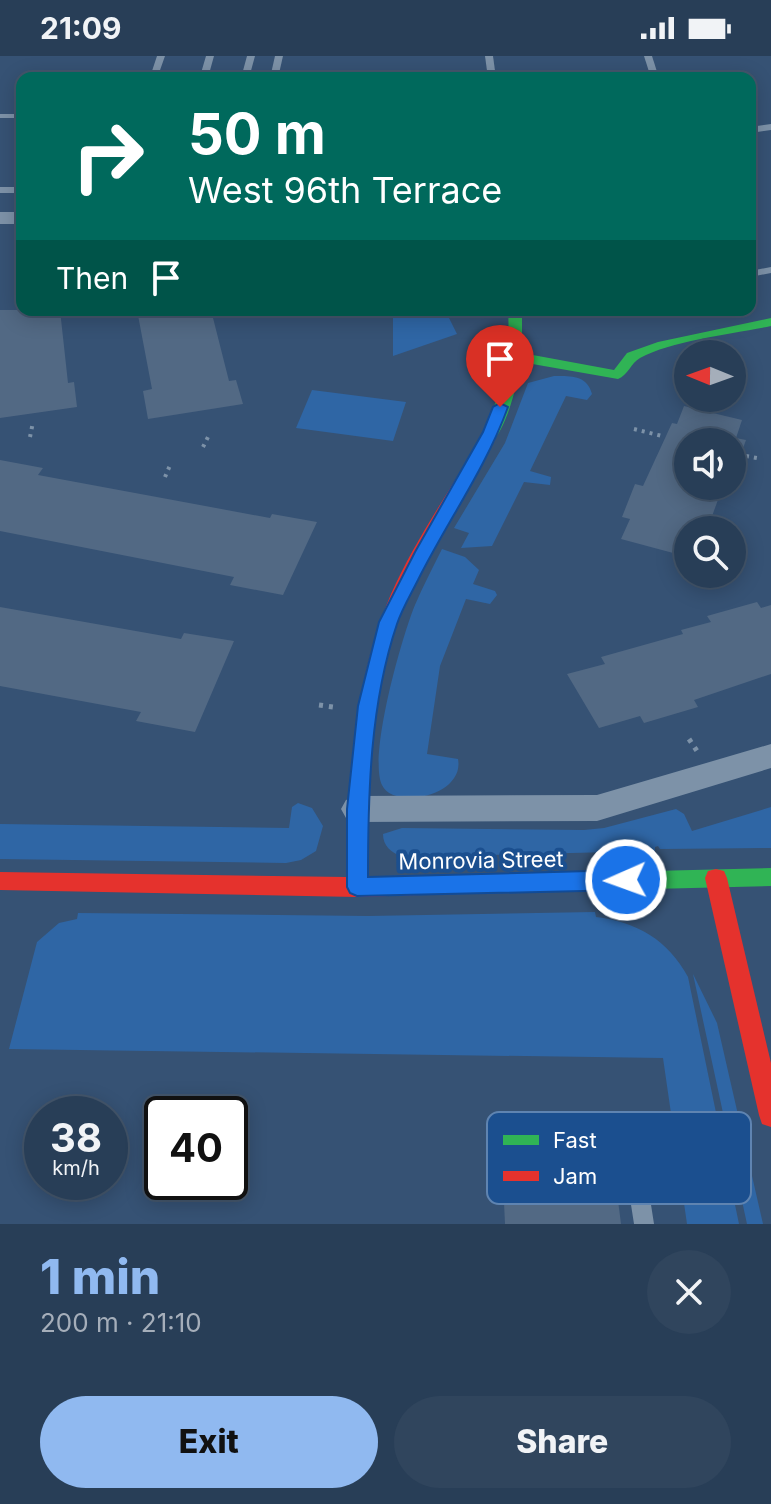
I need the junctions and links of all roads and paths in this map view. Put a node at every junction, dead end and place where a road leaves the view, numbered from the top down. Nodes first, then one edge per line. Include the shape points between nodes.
1 (517, 316) edge
2 (771, 322) edge
3 (519, 357) junction
4 (33, 422) dead end
5 (634, 429) dead end
6 (209, 435) dead end
7 (662, 436) dead end
8 (30, 437) dead end
9 (203, 447) dead end
10 (746, 456) dead end
11 (757, 458) dead end
12 (171, 463) dead end
13 (165, 477) dead end
14 (771, 756) edge
15 (357, 809) junction
16 (771, 877) edge
17 (716, 878) junction
18 (3, 881) edge
19 (357, 887) junction
20 (0, 900) edge
21 (771, 1115) edge
22 (641, 1204) edge
23 (644, 1224) edge

1 - 3 street
2 - 3 street via 643,352 632,356 618,375
3 - 15 street via 491,432 388,622 368,706
4 - 8 path
5 - 7 path
6 - 9 path
10 - 11 path
12 - 13 path
14 - 15 street via 597,808
15 - 19 street
16 - 17 street, Monrovia Street
17 - 19 street, Monrovia Street
17 - 21 street
18 - 19 street, Monrovia Street
18 - 20 lane
22 - 23 lane

